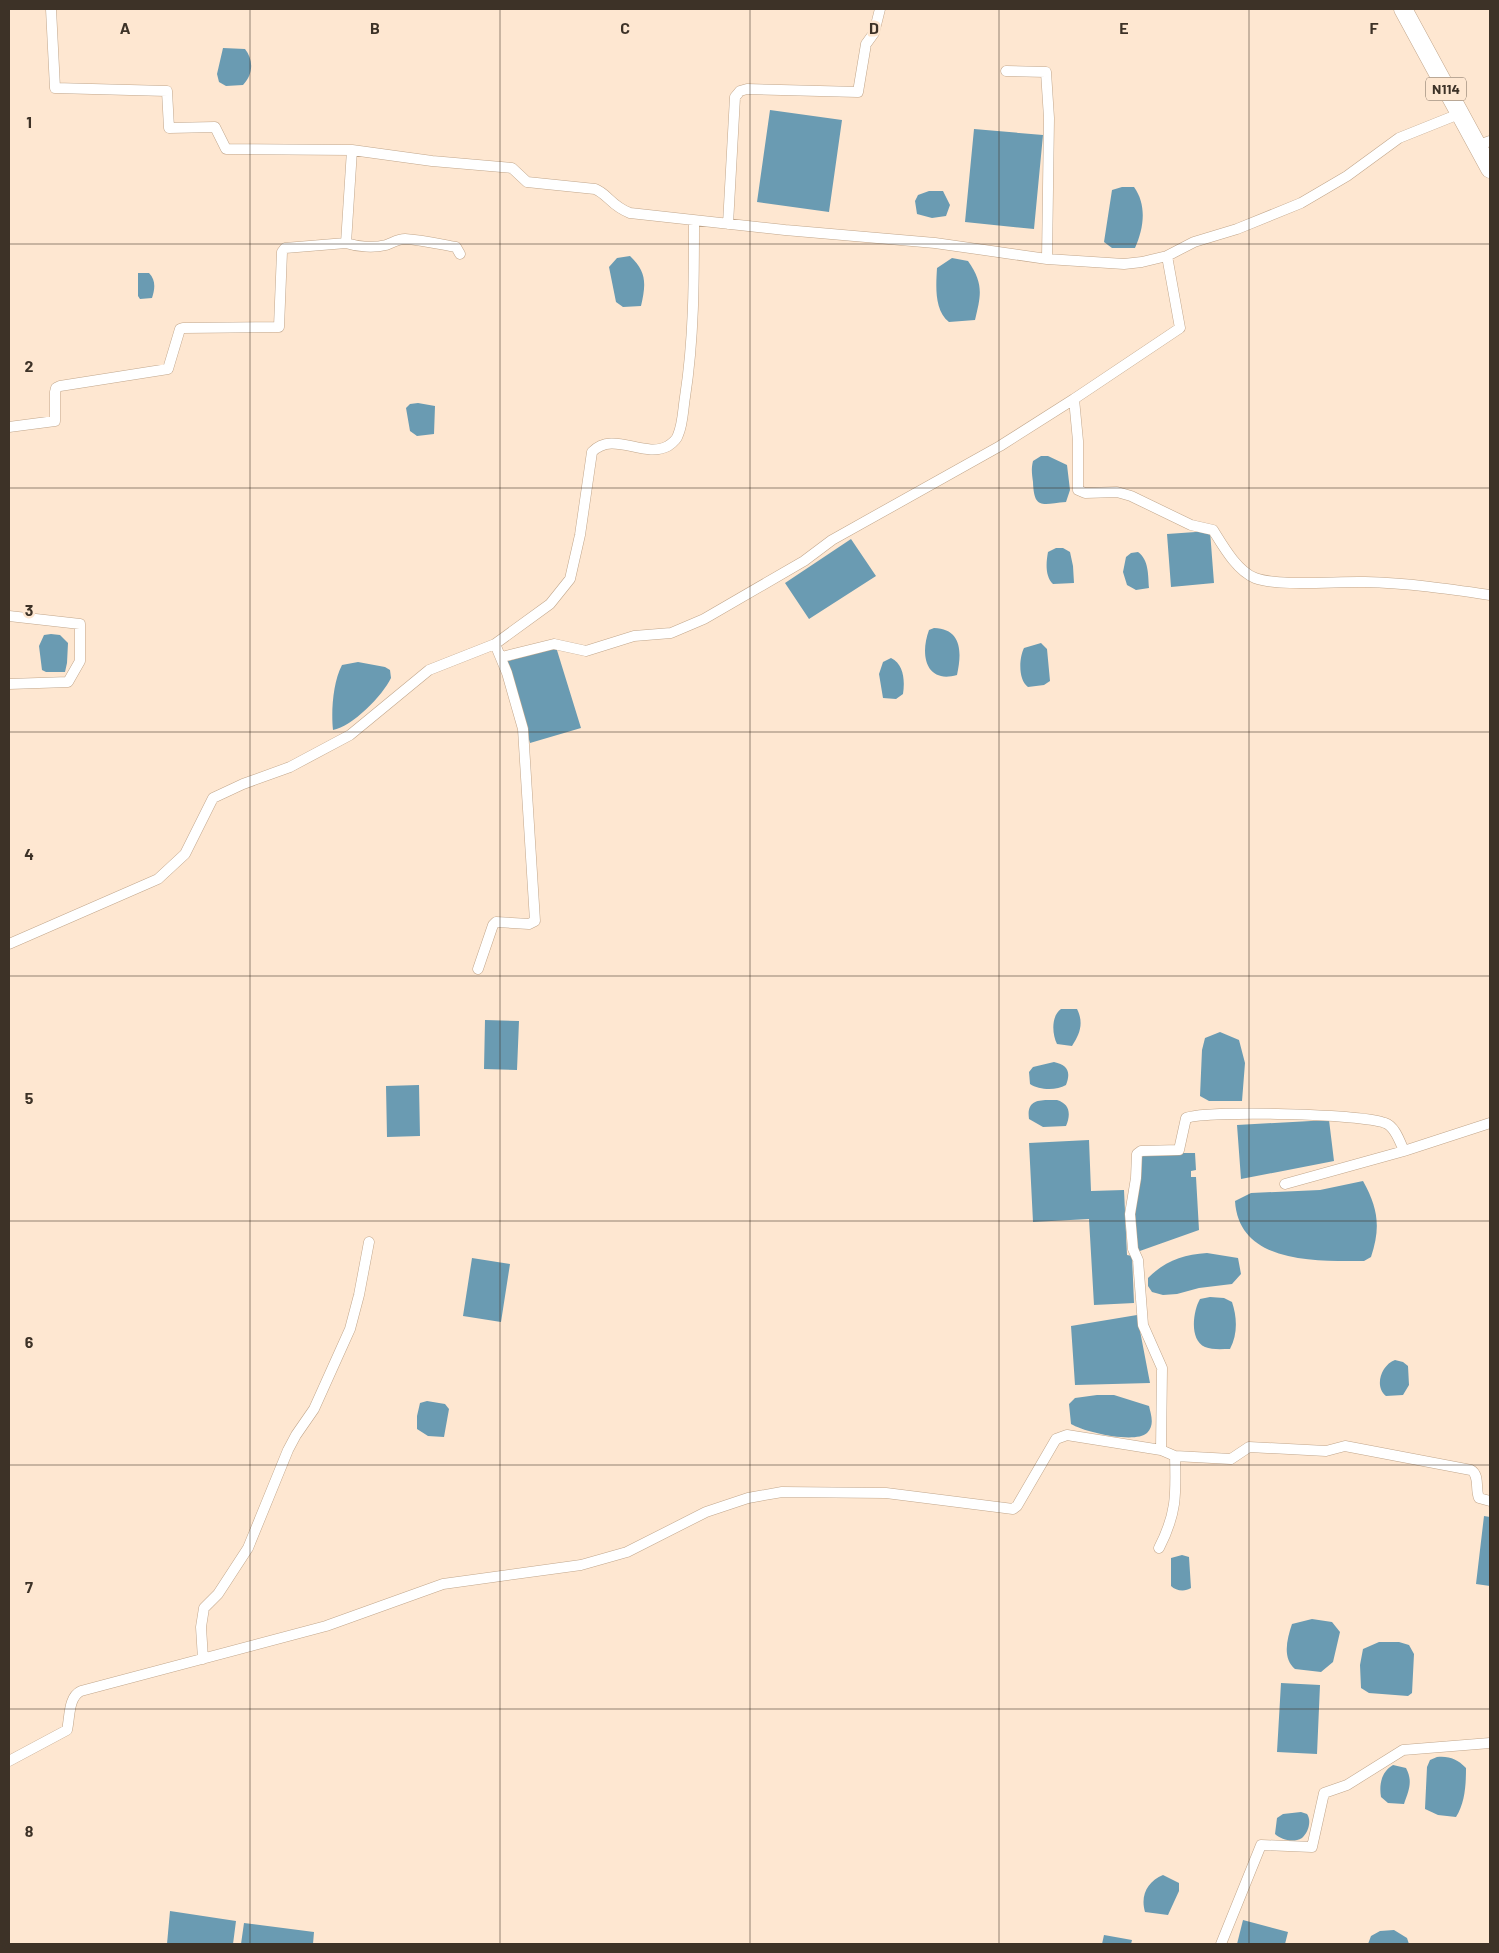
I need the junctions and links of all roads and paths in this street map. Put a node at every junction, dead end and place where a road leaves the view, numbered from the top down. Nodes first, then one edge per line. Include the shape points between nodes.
1 (52, 9) edge
2 (880, 9) edge
3 (1403, 9) edge
4 (1006, 71) dead end
5 (1459, 114) junction
6 (1483, 143) edge
7 (352, 150) junction
8 (1490, 169) edge
9 (694, 221) junction
10 (728, 224) junction
11 (346, 243) junction
12 (460, 254) dead end
13 (1167, 256) junction
14 (1047, 259) junction
15 (1074, 399) junction
16 (9, 427) edge
17 (1490, 595) edge
18 (9, 616) edge
19 (495, 644) junction
20 (502, 658) junction
21 (9, 684) edge
22 (9, 944) edge
23 (478, 969) dead end
24 (1490, 1123) edge
25 (1404, 1151) junction
26 (1285, 1184) dead end
27 (369, 1242) dead end
28 (1161, 1450) junction
29 (1176, 1456) junction
30 (1490, 1501) edge
31 (1159, 1548) dead end
32 (203, 1659) junction
33 (1490, 1743) edge
34 (9, 1761) edge
35 (1221, 1944) edge

1 - 7 street via 55,88 167,91 169,128 215,127 223,147 233,151
2 - 10 street via 874,33 866,44 858,92 740,91 736,97
3 - 5 highway, N114
4 - 14 street via 1046,72 1049,118
5 - 6 highway, N114
5 - 13 street via 1399,138 1347,176 1301,203 1237,229 1194,242
6 - 8 highway, N114
7 - 9 street via 512,168 527,182 601,191 618,209 630,213
7 - 11 street
9 - 10 street
9 - 19 street via 694,296 687,383 678,437 658,449 599,444 592,452 570,579 550,604
10 - 14 street via 935,243
11 - 12 street via 371,246 403,239 456,247
11 - 16 street via 285,248 282,252 279,327 180,329 168,369 60,386 55,392 55,422
13 - 14 street via 1124,264
13 - 15 street via 1180,328
15 - 17 street via 1078,490 1131,496 1191,526 1213,530 1245,572 1255,578 1274,582 1425,585
15 - 20 street via 1000,446 832,540 804,561 704,619 671,633 634,636 586,651 554,644
18 - 21 street via 80,624 80,661 68,682
19 - 20 street
19 - 22 street via 429,670 341,739 290,767 213,798 185,854 158,879
20 - 23 street via 523,729 536,921 529,924 496,922
24 - 25 street
25 - 26 street
25 - 28 street via 1388,1123 1379,1121 1225,1113 1186,1118 1179,1150 1138,1152 1130,1214 1138,1260 1143,1325 1162,1368
27 - 32 street via 355,1312 314,1410 288,1450 248,1548 218,1594 204,1608 201,1627
28 - 29 street
28 - 32 street via 1061,1436 1056,1439 1018,1506 1013,1509 886,1493 782,1492 748,1498 706,1512 627,1552 581,1565 443,1584 326,1626
29 - 30 street via 1231,1459 1249,1447 1326,1451 1345,1446 1470,1470 1476,1477 1479,1498
29 - 31 street via 1176,1503
32 - 34 street via 76,1694 67,1730
33 - 35 street via 1404,1750 1347,1785 1324,1793 1312,1847 1261,1845

